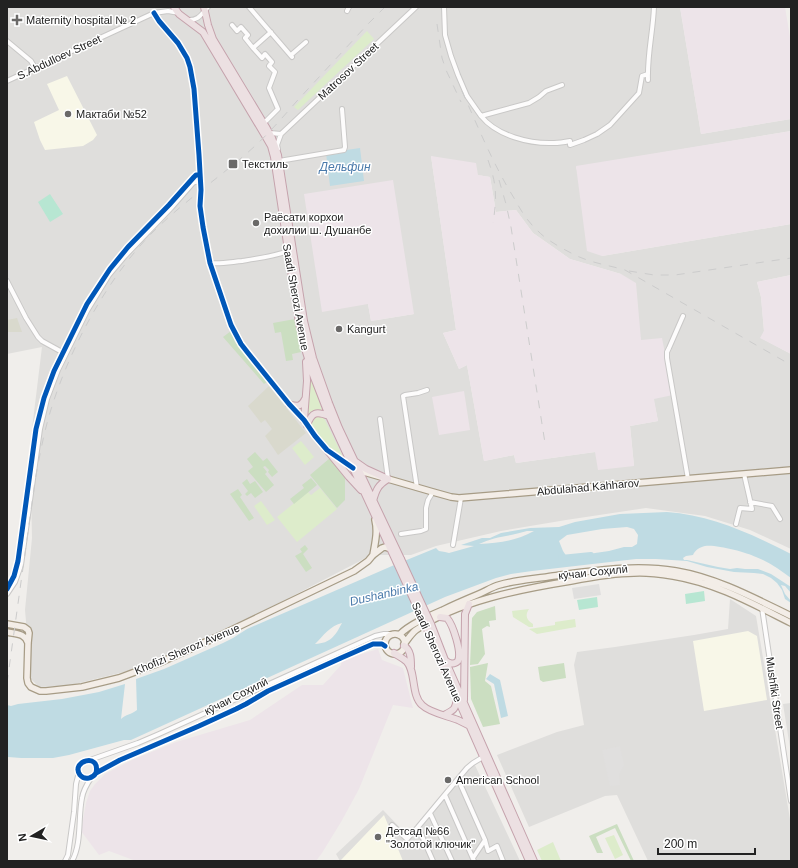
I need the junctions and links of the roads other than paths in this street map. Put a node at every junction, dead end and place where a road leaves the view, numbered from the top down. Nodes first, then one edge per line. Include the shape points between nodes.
1 (161, 7) edge
2 (174, 7) edge
3 (249, 7) edge
4 (416, 7) edge
5 (444, 7) edge
6 (654, 7) edge
7 (205, 8) edge
8 (154, 13) junction
9 (179, 14) junction
10 (187, 20) junction
11 (232, 25) dead end
12 (271, 32) junction
13 (7, 41) edge
14 (306, 42) dead end
15 (253, 48) junction
16 (35, 68) junction
17 (648, 74) junction
18 (648, 80) dead end
19 (7, 81) edge
20 (562, 85) dead end
21 (342, 109) dead end
22 (481, 116) junction
23 (264, 123) junction
24 (270, 133) junction
25 (281, 134) junction
26 (278, 158) junction
27 (200, 175) junction
28 (201, 181) junction
29 (288, 251) junction
30 (210, 263) junction
31 (7, 281) edge
32 (683, 316) dead end
33 (62, 352) junction
34 (306, 352) junction
35 (427, 390) dead end
36 (306, 397) junction
37 (289, 404) junction
38 (328, 416) junction
39 (380, 419) dead end
40 (305, 422) junction
41 (328, 450) junction
42 (354, 460) junction
43 (353, 468) junction
44 (791, 470) edge
45 (359, 471) junction
46 (744, 474) junction
47 (388, 479) junction
48 (688, 479) junction
49 (30, 485) junction
50 (417, 488) junction
51 (433, 492) junction
52 (365, 494) junction
53 (461, 498) junction
54 (373, 501) junction
55 (750, 502) junction
56 (377, 516) junction
57 (780, 519) dead end
58 (736, 524) dead end
59 (24, 533) junction
60 (401, 534) dead end
61 (453, 545) dead end
62 (390, 550) junction
63 (373, 555) junction
64 (398, 560) junction
65 (520, 581) junction
66 (496, 586) junction
67 (7, 588) edge
68 (520, 591) junction
69 (7, 594) edge
70 (498, 596) junction
71 (469, 604) junction
72 (762, 608) junction
73 (791, 616) edge
74 (440, 617) junction
75 (791, 623) edge
76 (7, 624) edge
77 (428, 625) junction
78 (7, 632) edge
79 (396, 634) junction
80 (28, 643) junction
81 (404, 645) junction
82 (385, 646) junction
83 (394, 653) junction
84 (445, 660) junction
85 (412, 676) junction
86 (457, 699) junction
87 (464, 704) junction
88 (444, 715) junction
89 (470, 726) junction
90 (159, 734) junction
91 (162, 742) junction
92 (483, 757) junction
93 (90, 760) junction
94 (79, 771) junction
95 (96, 773) junction
96 (91, 778) junction
97 (458, 779) junction
98 (445, 795) junction
99 (791, 800) edge
100 (430, 813) junction
101 (392, 825) dead end
102 (418, 827) junction
103 (485, 840) junction
104 (474, 860) edge
105 (65, 861) edge
106 (72, 861) edge
107 (433, 861) edge
108 (452, 861) edge
109 (503, 861) edge
110 (529, 861) edge
111 (534, 861) edge

1 - 8 street
2 - 9 highway, Saadi Sherozi Avenue
3 - 12 street
4 - 25 street, Matrosov Street
5 - 22 street via 445,34 453,63 468,96
6 - 17 street
7 - 10 street via 197,19
7 - 23 highway, Saadi Sherozi Avenue via 212,36
8 - 9 street, S.Abdulloev Street via 168,11
8 - 16 street, S.Abdulloev Street
8 - 27 street via 178,43 190,67
9 - 10 highway, Saadi Sherozi Avenue
10 - 29 highway, Saadi Sherozi Avenue via 205,35 271,146
11 - 15 street via 237,31 241,27 248,35 245,38
12 - 14 street via 291,56
12 - 15 street
13 - 16 street via 31,61
15 - 23 street via 262,58 265,54 272,62 269,66 275,72 269,88 278,109
16 - 19 street, S.Abdulloev Street
17 - 18 street
17 - 22 street via 642,76 639,93 610,125 597,134 570,145 570,141 555,144 513,138 486,122
20 - 22 street via 546,91 529,103
21 - 26 street via 344,150
23 - 24 highway, Saadi Sherozi Avenue
24 - 25 street
24 - 26 highway, Saadi Sherozi Avenue
25 - 26 street via 277,145
26 - 42 highway, Saadi Sherozi Avenue via 304,321 313,358
27 - 28 street
27 - 33 street via 193,178 112,265 89,300
28 - 30 street via 200,206
28 - 49 street via 195,182 122,259 90,306 50,388
29 - 30 street via 261,258
29 - 34 highway, Saadi Sherozi Avenue
30 - 37 street via 230,324 241,344
31 - 33 street via 38,337 42,342
32 - 48 street via 667,352
33 - 49 street via 50,378 39,414
34 - 36 highway
34 - 38 highway, Saadi Sherozi Avenue
35 - 50 street via 403,396
36 - 37 highway via 299,406
36 - 40 highway
37 - 40 street
38 - 40 highway via 316,413
38 - 43 highway, Saadi Sherozi Avenue
39 - 47 street
40 - 41 street
41 - 43 street
41 - 52 highway
42 - 45 highway, Saadi Sherozi Avenue
42 - 47 highway via 366,469
43 - 45 main road, Abdulahad Kahharov
43 - 52 highway, Saadi Sherozi Avenue
44 - 46 main road, Abdulahad Kahharov
45 - 47 main road, Abdulahad Kahharov
45 - 54 highway, Saadi Sherozi Avenue
46 - 48 main road, Abdulahad Kahharov
46 - 55 street
47 - 50 main road, Abdulahad Kahharov
47 - 54 highway via 380,484
48 - 53 main road, Abdulahad Kahharov
49 - 59 street
50 - 51 main road, Abdulahad Kahharov
51 - 53 main road, Abdulahad Kahharov
51 - 60 street via 426,508 426,529
52 - 56 highway, Saadi Sherozi Avenue
53 - 61 street
54 - 56 highway, Saadi Sherozi Avenue
55 - 57 street via 772,506
55 - 58 street via 752,509 740,508
56 - 62 highway, Saadi Sherozi Avenue
56 - 63 main road via 377,537
56 - 64 highway, Saadi Sherozi Avenue
59 - 67 street via 16,570
59 - 69 street via 18,573
62 - 63 main road via 385,547
62 - 64 highway, Saadi Sherozi Avenue
63 - 80 main road, Khofizi Sherozi Avenue via 354,571 253,620 159,663 105,682 65,690 34,689 27,678
64 - 77 highway, Saadi Sherozi Avenue, bridge
65 - 66 main road, кӯчаи Соҳилӣ
65 - 68 main road via 523,587
65 - 73 main road, кӯчаи Соҳилӣ via 623,568 675,570 733,588
66 - 70 main road via 501,593
66 - 79 main road, кӯчаи Соҳилӣ
68 - 70 main road, кӯчаи Соҳилӣ
68 - 72 main road, кӯчаи Соҳилӣ via 600,576 656,573 706,583
70 - 71 main road, кӯчаи Соҳилӣ
71 - 74 main road, кӯчаи Соҳилӣ
71 - 87 highway via 464,614
72 - 75 main road, кӯчаи Соҳилӣ
72 - 99 street, Mushfiki Street
74 - 81 main road, кӯчаи Соҳилӣ via 416,631
74 - 84 highway via 447,618 453,627 460,655 454,664
76 - 80 main road, Khofizi Sherozi Avenue via 26,628 29,633
77 - 84 highway, Saadi Sherozi Avenue
77 - 86 highway, Saadi Sherozi Avenue
78 - 80 main road via 24,636
79 - 81 main road via 403,638
79 - 82 main road via 388,637
79 - 90 street, кӯчаи Соҳилӣ via 375,636
81 - 83 main road via 403,649
81 - 85 highway via 410,652
82 - 83 main road
82 - 91 street, кӯчаи Соҳилӣ via 373,644
83 - 85 highway via 407,662
84 - 87 highway, Saadi Sherozi Avenue
85 - 88 highway via 420,704
86 - 88 highway via 453,711
86 - 89 highway, Saadi Sherozi Avenue
87 - 111 highway, Saadi Sherozi Avenue
88 - 89 highway
89 - 92 highway, Saadi Sherozi Avenue
90 - 91 street
90 - 93 street, кӯчаи Соҳилӣ
91 - 95 street, кӯчаи Соҳилӣ
92 - 97 street via 467,768
92 - 110 highway, Saadi Sherozi Avenue
93 - 94 street, кӯчаи Соҳилӣ via 81,762
93 - 95 street via 96,765
94 - 96 street via 83,777
94 - 105 street via 68,855
95 - 96 street, кӯчаи Соҳилӣ
96 - 106 street, кӯчаи Соҳилӣ via 82,799 76,853
97 - 98 street
97 - 103 street
98 - 100 street
98 - 104 street
100 - 102 street
100 - 108 street
101 - 102 street via 407,839
102 - 107 street
103 - 104 street
103 - 109 street via 488,851 497,846

